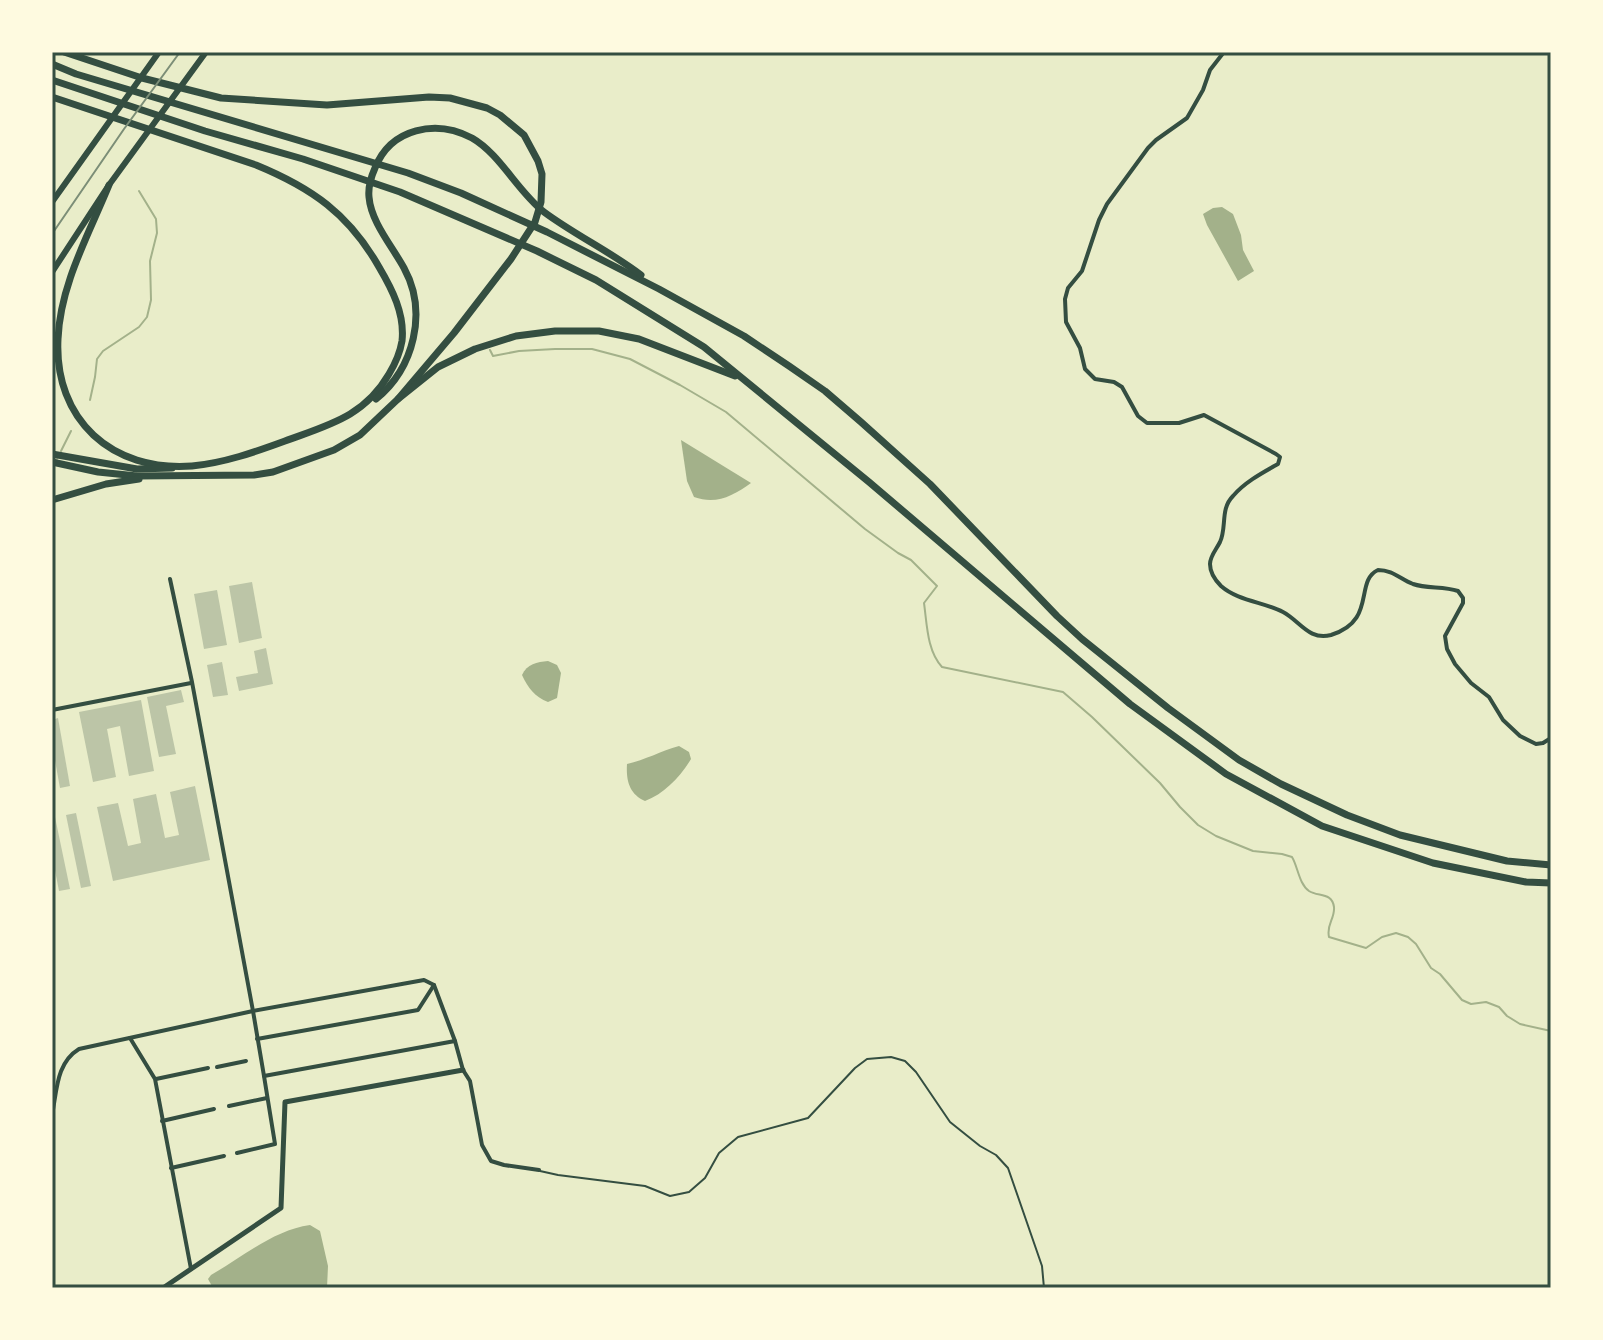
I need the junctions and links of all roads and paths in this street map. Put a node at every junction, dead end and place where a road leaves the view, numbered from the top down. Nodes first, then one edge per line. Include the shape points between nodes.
1 (64, 52) edge
2 (159, 52) edge
3 (206, 52) edge
4 (1224, 52) edge
5 (52, 64) edge
6 (52, 80) edge
7 (53, 98) edge
8 (109, 185) junction
9 (52, 202) edge
10 (52, 272) edge
11 (659, 289) junction
12 (745, 380) junction
13 (398, 399) junction
14 (354, 413) junction
15 (52, 454) edge
16 (52, 462) edge
17 (87, 465) junction
18 (189, 466) junction
19 (164, 477) junction
20 (52, 500) edge
21 (170, 579) dead end
22 (192, 682) junction
23 (52, 710) edge
24 (1551, 738) edge
25 (1551, 865) edge
26 (1551, 883) edge
27 (434, 985) junction
28 (253, 1011) junction
29 (130, 1038) junction
30 (257, 1039) junction
31 (455, 1041) junction
32 (260, 1058) junction
33 (253, 1059) dead end
34 (246, 1061) dead end
35 (217, 1067) dead end
36 (208, 1068) dead end
37 (463, 1070) junction
38 (264, 1076) junction
39 (155, 1079) junction
40 (267, 1098) junction
41 (229, 1106) dead end
42 (214, 1109) dead end
43 (52, 1115) edge
44 (162, 1121) junction
45 (237, 1153) dead end
46 (224, 1156) dead end
47 (171, 1168) junction
48 (539, 1170) joint
49 (191, 1269) junction
50 (163, 1288) edge
51 (1044, 1288) edge

1 - 13 highway via 221,98 327,105 450,98 500,115 524,135 538,161 542,184 535,222
2 - 9 highway
3 - 8 highway
4 - 24 street via 1187,118 1148,148 1102,214 1082,271 1068,288 1066,322 1083,364 1095,379 1122,387 1144,422 1179,423 1204,415 1280,457 1226,505 1222,537 1210,560 1214,577 1225,589 1284,613 1305,631 1322,636 1335,633 1360,613 1367,579 1378,570 1420,586 1458,591 1463,603 1445,642 1455,664 1520,736 1536,744
5 - 11 highway via 408,173 501,210
6 - 12 highway via 400,192 492,231 596,280 704,347
7 - 14 highway via 288,178 349,224 391,289 402,340 381,388
8 - 10 highway
8 - 18 highway via 61,308 62,382 78,419 109,448 148,462
11 - 14 highway via 543,211 476,140 436,129 401,135 385,149 368,195 413,289 417,326 395,380
11 - 25 highway via 744,336 825,391 930,484 1065,624 1239,760 1347,815 1400,835 1507,861
12 - 13 highway via 639,339 599,331 555,331 475,349 438,367
12 - 26 highway via 1130,704 1226,774 1322,826 1433,863
13 - 19 highway via 360,435 298,464 254,475
14 - 18 highway via 252,453
15 - 17 highway
16 - 17 highway
17 - 18 highway
17 - 19 highway
19 - 20 highway via 106,484
21 - 22 street
22 - 23 street
22 - 28 street
27 - 28 street via 424,980
27 - 30 street via 418,1010
27 - 31 street
28 - 29 street
28 - 30 street
29 - 39 street
29 - 43 street via 70,1054 62,1064
30 - 32 street
31 - 37 street
31 - 38 street
32 - 33 street
32 - 38 street
34 - 35 street
36 - 39 street
37 - 48 street via 491,1161
37 - 49 street via 285,1102 281,1208
38 - 40 street
39 - 44 street
40 - 41 street
40 - 45 street via 275,1144
42 - 44 street
44 - 47 street
46 - 47 street
47 - 49 street
48 - 51 lane via 645,1186 670,1196 689,1192 738,1137 808,1118 867,1059 891,1057 905,1061 950,1122 1008,1168 1042,1266
49 - 50 street

